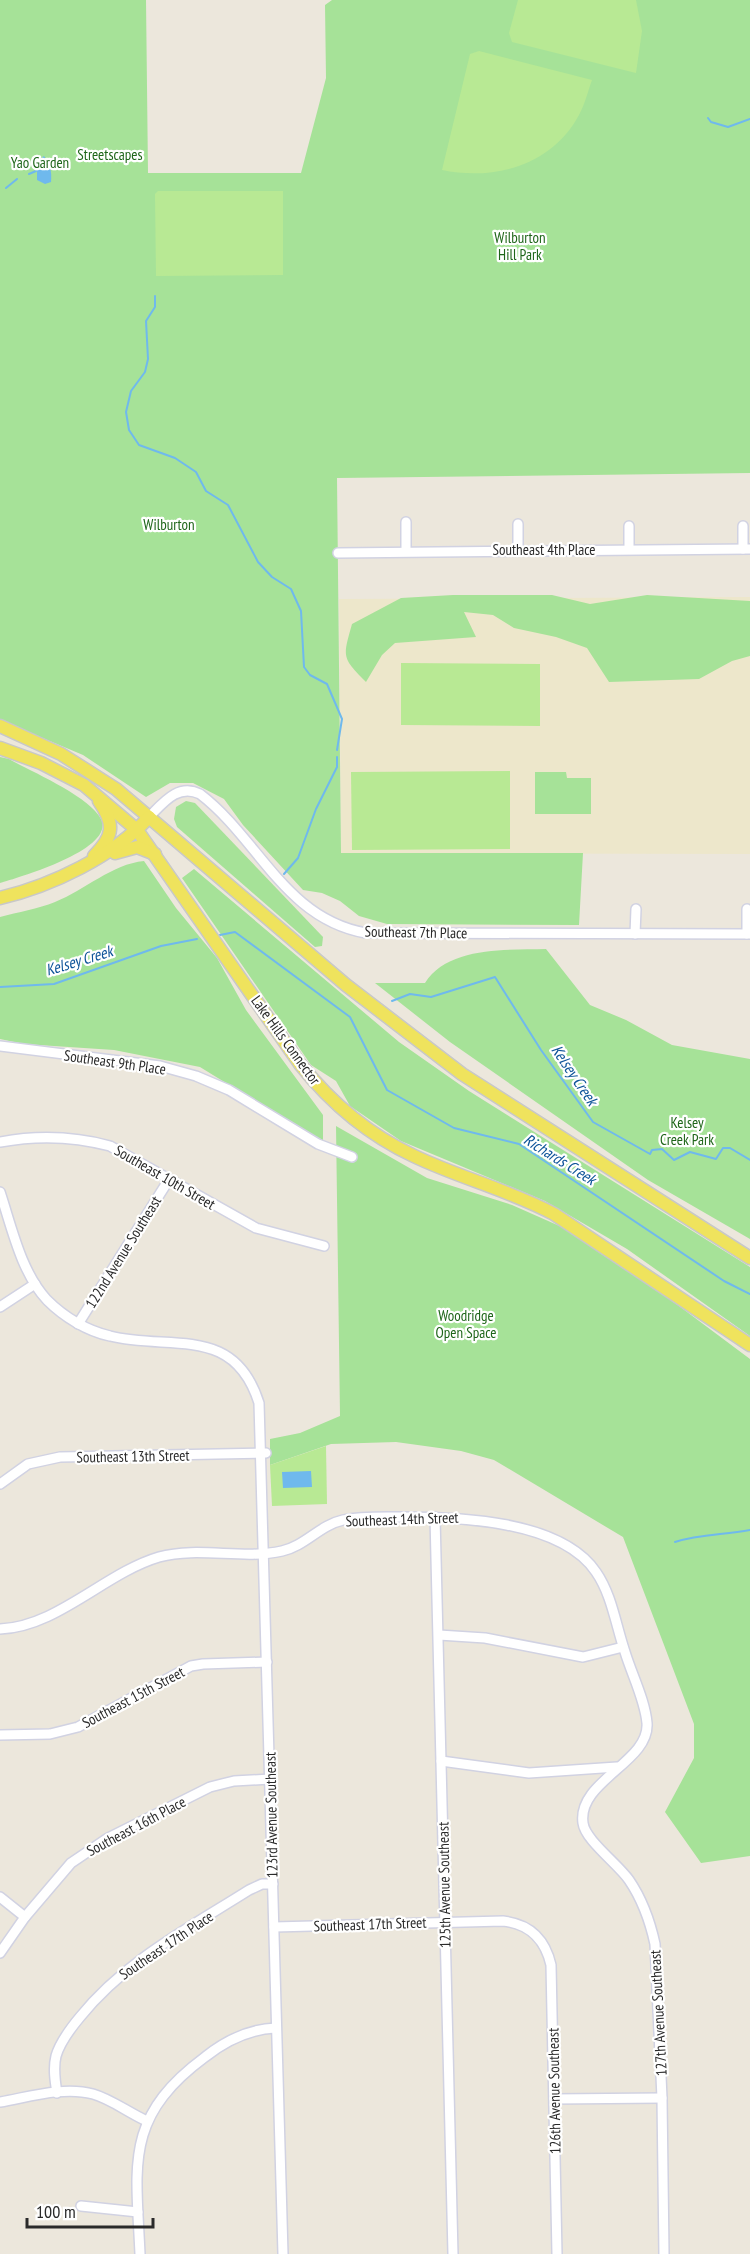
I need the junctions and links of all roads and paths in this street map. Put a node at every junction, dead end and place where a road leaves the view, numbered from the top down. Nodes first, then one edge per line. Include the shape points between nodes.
1 (406, 522) dead end
2 (518, 524) dead end
3 (629, 525) dead end
4 (743, 526) dead end
5 (629, 549) junction
6 (746, 549) edge
7 (406, 550) junction
8 (518, 550) junction
9 (338, 553) dead end
10 (0, 726) edge
11 (0, 748) edge
12 (93, 793) junction
13 (149, 817) junction
14 (137, 830) junction
15 (158, 855) junction
16 (88, 862) junction
17 (0, 898) edge
18 (636, 909) dead end
19 (747, 909) dead end
20 (635, 934) junction
21 (749, 934) edge
22 (0, 1046) edge
23 (0, 1142) edge
24 (352, 1157) dead end
25 (168, 1181) junction
26 (0, 1192) edge
27 (324, 1246) dead end
28 (750, 1258) edge
29 (35, 1284) junction
30 (0, 1307) edge
31 (78, 1324) junction
32 (750, 1345) edge
33 (264, 1453) junction
34 (3, 1481) edge
35 (435, 1517) junction
36 (539, 1535) joint
37 (265, 1552) junction
38 (0, 1629) edge
39 (439, 1635) junction
40 (623, 1647) junction
41 (267, 1662) junction
42 (0, 1735) edge
43 (441, 1761) junction
44 (617, 1767) junction
45 (270, 1779) junction
46 (273, 1884) junction
47 (0, 1897) edge
48 (25, 1917) junction
49 (445, 1922) junction
50 (274, 1927) junction
51 (535, 1933) joint
52 (0, 1953) edge
53 (276, 2028) junction
54 (57, 2093) junction
55 (662, 2098) junction
56 (554, 2099) junction
57 (0, 2102) edge
58 (147, 2121) junction
59 (81, 2206) dead end
60 (138, 2212) junction
61 (140, 2254) edge
62 (283, 2254) edge
63 (453, 2254) edge
64 (557, 2254) edge
65 (664, 2254) edge

1 - 7 street
2 - 8 street
3 - 5 street
4 - 6 street
5 - 6 street, Southeast 4th Place
5 - 8 street, Southeast 4th Place
7 - 8 street, Southeast 4th Place
7 - 9 street, Southeast 4th Place
10 - 13 main road via 81,766
11 - 12 main road, Lake Hills Connector via 41,763
12 - 14 main road, Lake Hills Connector
12 - 16 main road via 110,817 111,831 104,846
13 - 14 main road
13 - 20 street, Southeast 7th Place via 178,792 188,789 200,794 300,903 348,930
13 - 28 main road via 346,985 453,1068
14 - 15 main road, Lake Hills Connector
14 - 16 main road via 112,851
15 - 16 main road via 137,847
15 - 32 main road, Lake Hills Connector via 300,1064 336,1105 411,1155 554,1214
16 - 17 main road via 40,885
18 - 20 street
19 - 21 street
20 - 21 street, Southeast 7th Place
22 - 24 street, Southeast 9th Place via 139,1063 196,1076 238,1095 318,1144
23 - 25 street, Southeast 10th Street via 37,1137 84,1139 110,1146
25 - 27 street, Southeast 10th Street via 256,1228
25 - 31 street, 122nd Avenue Southeast
26 - 29 street
29 - 30 street
29 - 31 street via 47,1300
31 - 33 street, 123rd Avenue Southeast via 110,1336 206,1345 234,1361 249,1378 260,1403
33 - 34 street, Southeast 13th Street via 60,1457 28,1464
33 - 37 street, 123rd Avenue Southeast
35 - 36 street, Southeast 14th Street via 502,1523
35 - 37 street, Southeast 14th Street via 344,1519 289,1549
35 - 39 street, 125th Avenue Southeast
36 - 40 street, 127th Avenue Southeast via 578,1555 596,1571 611,1604
37 - 38 street, Southeast 14th Street via 200,1552 160,1557 35,1622
37 - 41 street, 123rd Avenue Southeast
39 - 40 street via 485,1638 583,1657
39 - 43 street, 125th Avenue Southeast
40 - 44 street, 127th Avenue Southeast via 647,1729 639,1748
41 - 42 street, Southeast 15th Street via 191,1666 78,1727 50,1734
41 - 45 street, 123rd Avenue Southeast
43 - 44 street via 529,1773
43 - 49 street, 125th Avenue Southeast
44 - 55 street, 127th Avenue Southeast via 585,1805 582,1821 588,1836 630,1881 650,1922 657,1960
45 - 46 street, 123rd Avenue Southeast
45 - 48 street, Southeast 16th Place via 210,1787 108,1838 71,1863
46 - 50 street, 123rd Avenue Southeast
46 - 54 street, Southeast 17th Place via 249,1890 116,1978 90,2004 61,2043 54,2071
47 - 48 street
48 - 52 street, Southeast 16th Place
49 - 50 street, Southeast 17th Street
49 - 51 street, Southeast 17th Street via 503,1920
49 - 63 street, 125th Avenue Southeast
50 - 53 street, 123rd Avenue Southeast
51 - 56 street, 126th Avenue Southeast via 544,1944 551,1965
53 - 58 street via 254,2030 208,2054 165,2093
53 - 62 street, 123rd Avenue Southeast
54 - 57 street
54 - 58 street via 95,2094
55 - 56 street
55 - 65 street, 127th Avenue Southeast
56 - 64 street, 126th Avenue Southeast
58 - 60 street via 139,2153
59 - 60 street
60 - 61 street

